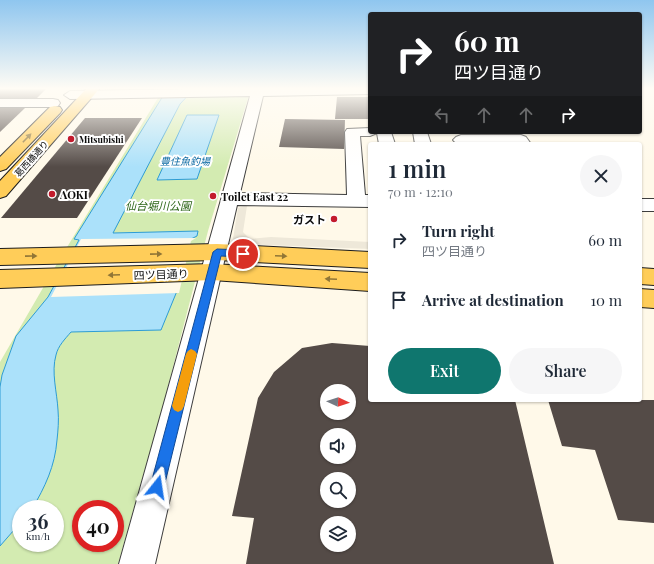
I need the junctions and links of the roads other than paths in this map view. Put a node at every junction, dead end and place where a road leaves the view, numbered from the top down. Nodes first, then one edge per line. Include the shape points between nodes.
1 (57, 114) edge
2 (63, 114) edge
3 (247, 114) edge
4 (368, 132) edge
5 (461, 140) dead end
6 (522, 142) edge
7 (0, 166) edge
8 (0, 192) edge
9 (230, 199) junction
10 (363, 201) edge
11 (642, 205) edge
12 (654, 205) edge
13 (0, 257) edge
14 (368, 260) edge
15 (206, 263) junction
16 (642, 276) edge
17 (654, 277) edge
18 (0, 279) edge
19 (368, 282) edge
20 (642, 298) edge
21 (654, 299) edge
22 (137, 564) edge

7 -> 1 main road, 葛西橋通り
2 - 8 main road, 葛西橋通り
3 - 9 street
4 - 10 street via 352,132
5 - 6 street
9 - 10 street
9 - 15 street
11 - 12 street
13 -> 15 main road, 四ツ目通り via 61,256
15 -> 14 main road, 四ツ目通り
15 -> 18 main road, 四ツ目通り
19 -> 15 main road, 四ツ目通り
15 - 22 street
16 - 17 main road
20 - 21 main road

